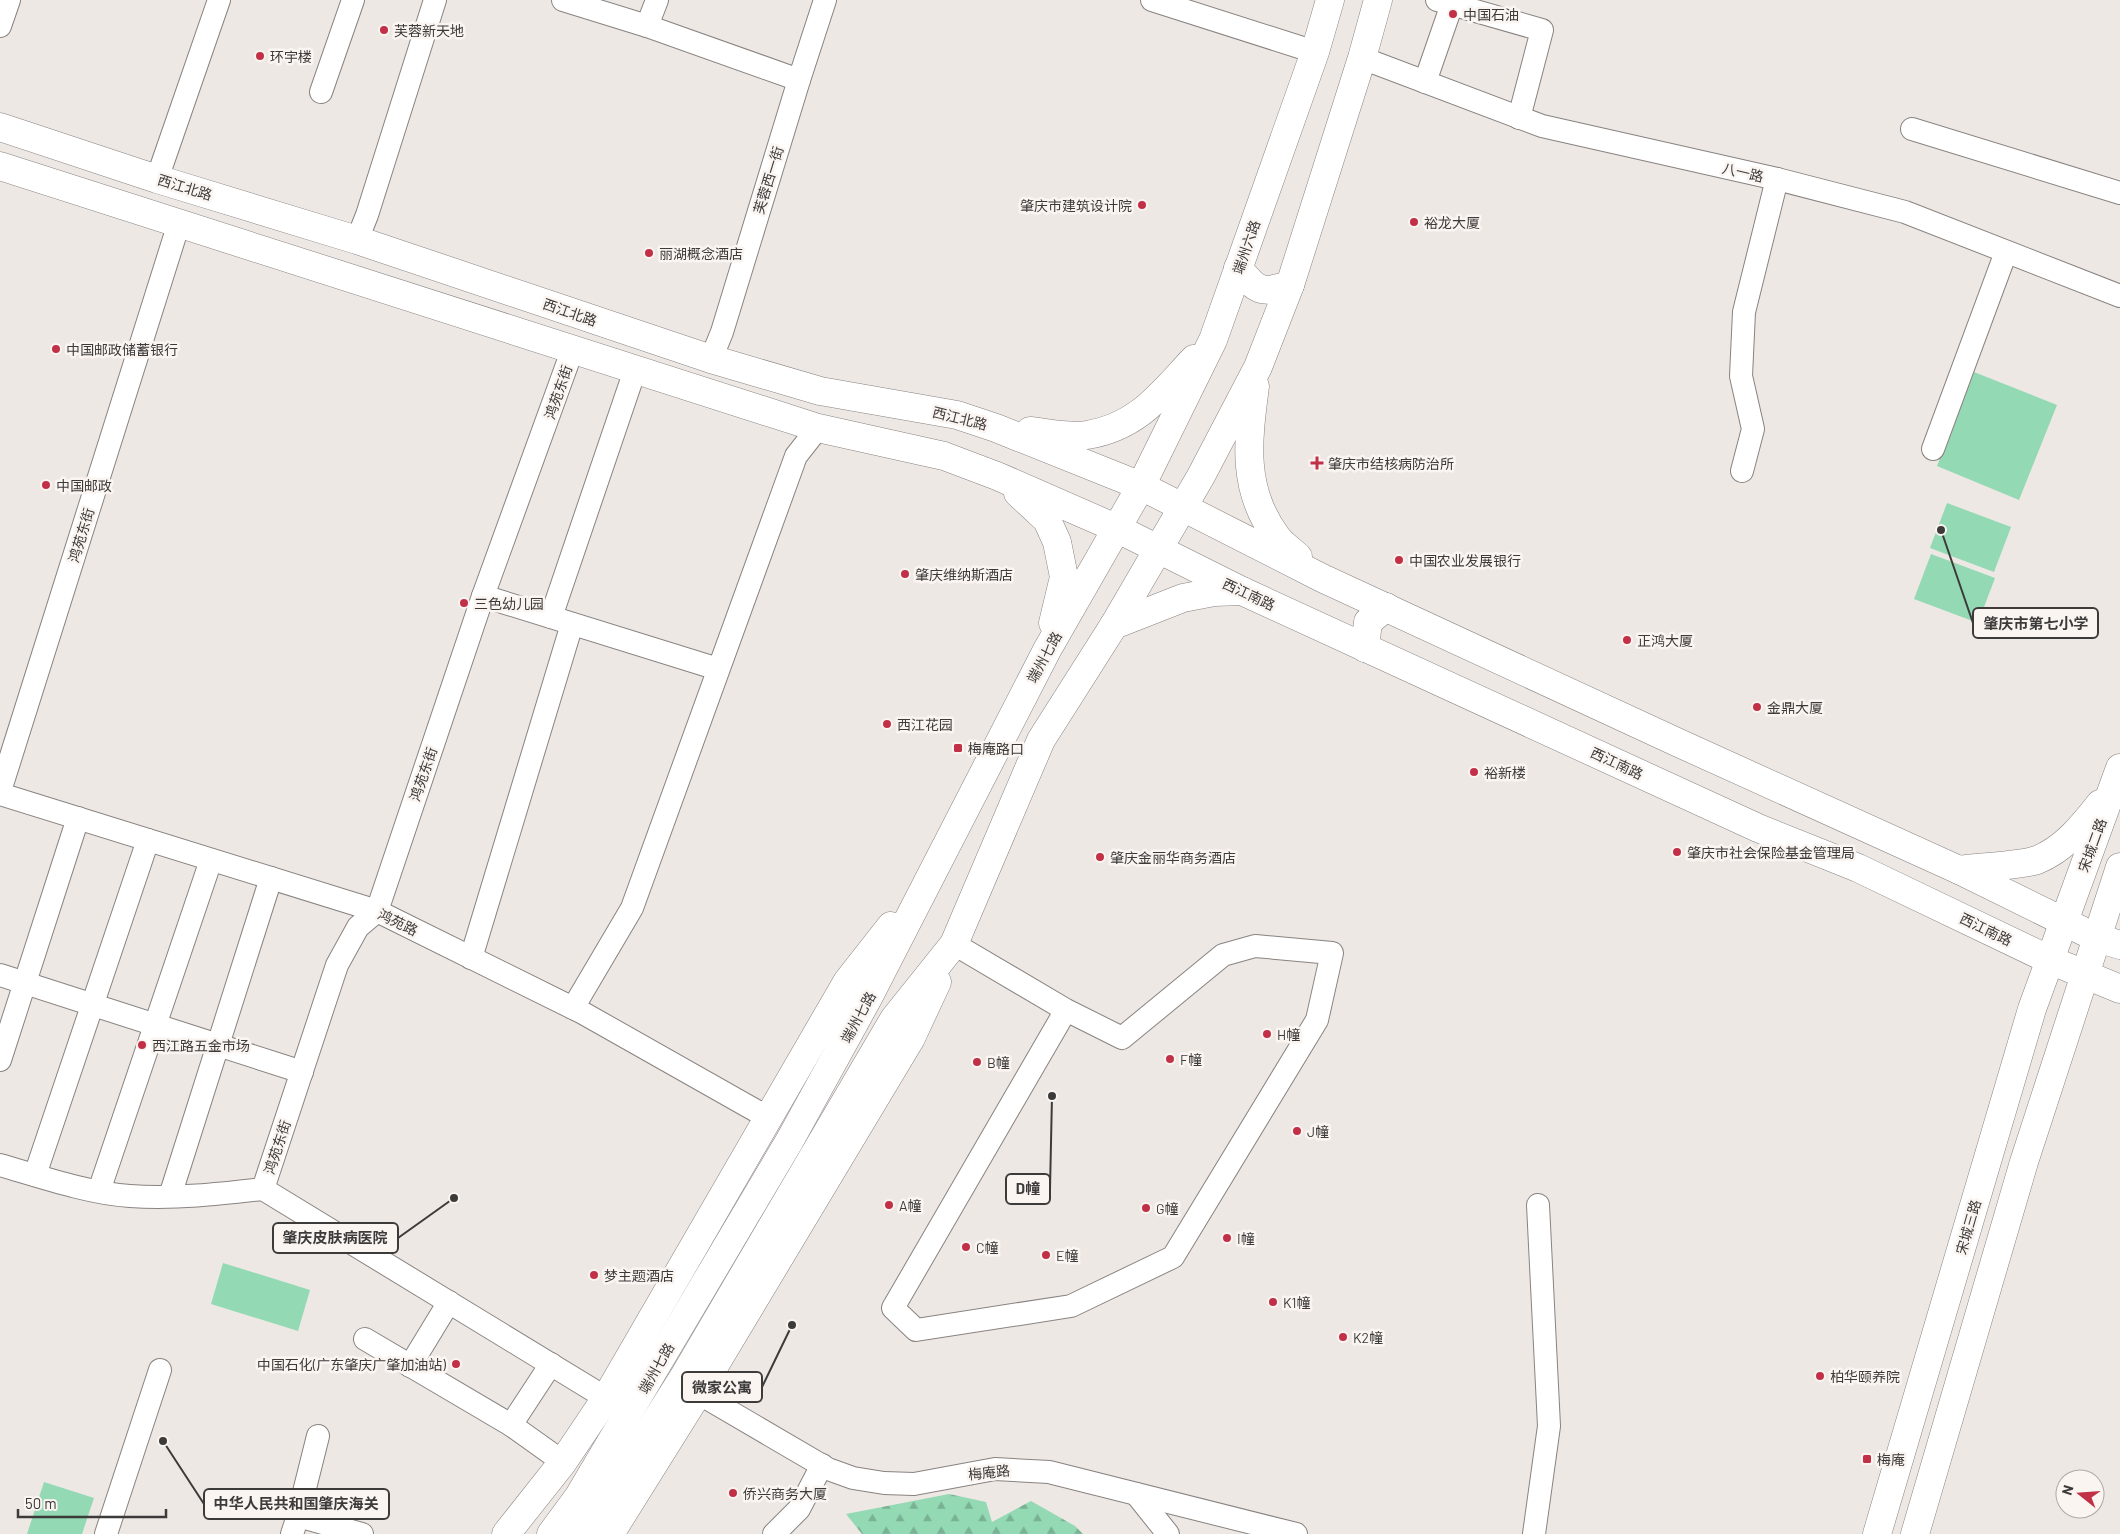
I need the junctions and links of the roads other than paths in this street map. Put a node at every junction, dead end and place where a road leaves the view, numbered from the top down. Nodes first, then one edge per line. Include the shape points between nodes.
1 (9, 0) edge
2 (218, 0) edge
3 (353, 0) edge
4 (435, 0) edge
5 (563, 0) edge
6 (657, 0) edge
7 (825, 0) edge
8 (1152, 0) edge
9 (1330, 0) edge
10 (1378, 0) edge
11 (1444, 2) edge
12 (0, 26) edge
13 (647, 26) junction
14 (1315, 52) junction
15 (1362, 58) junction
16 (799, 80) junction
17 (1426, 82) junction
18 (321, 92) dead end
19 (1519, 118) junction
20 (0, 127) edge
21 (1912, 129) dead end
22 (0, 166) edge
23 (158, 179) junction
24 (1777, 179) junction
25 (2120, 193) edge
26 (179, 223) junction
27 (357, 240) junction
28 (2006, 252) junction
29 (1238, 268) junction
30 (1290, 285) junction
31 (2120, 296) edge
32 (1213, 340) junction
33 (572, 350) junction
34 (710, 359) junction
35 (1258, 367) junction
36 (635, 370) junction
37 (956, 415) junction
38 (818, 428) junction
39 (996, 428) junction
40 (1933, 449) dead end
41 (944, 456) junction
42 (1742, 471) dead end
43 (998, 476) junction
44 (1141, 486) junction
45 (1182, 507) junction
46 (1118, 529) junction
47 (1157, 548) junction
48 (1322, 578) junction
49 (1242, 591) junction
50 (484, 596) junction
51 (1386, 607) junction
52 (562, 621) junction
53 (1114, 625) junction
54 (1365, 648) junction
55 (1047, 650) junction
56 (718, 669) junction
57 (7, 747) edge
58 (2116, 778) edge
59 (0, 792) edge
60 (78, 818) junction
61 (1874, 831) junction
62 (148, 840) junction
63 (211, 860) junction
64 (2120, 867) edge
65 (1858, 868) junction
66 (1959, 870) junction
67 (271, 878) junction
68 (929, 878) junction
69 (377, 912) junction
70 (2064, 921) junction
71 (2109, 941) edge
72 (954, 944) junction
73 (472, 958) junction
74 (2050, 960) junction
75 (2085, 974) junction
76 (0, 975) edge
77 (25, 983) junction
78 (2120, 988) edge
79 (93, 1005) junction
80 (573, 1008) junction
81 (1066, 1010) junction
82 (155, 1025) junction
83 (218, 1045) junction
84 (0, 1060) edge
85 (302, 1072) junction
86 (767, 1117) junction
87 (0, 1165) edge
88 (35, 1175) junction
89 (264, 1189) junction
90 (99, 1191) junction
91 (170, 1196) junction
92 (1538, 1205) dead end
93 (449, 1302) junction
94 (365, 1340) dead end
95 (551, 1364) junction
96 (410, 1366) junction
97 (160, 1370) dead end
98 (698, 1393) junction
99 (606, 1398) junction
100 (511, 1425) junction
101 (318, 1436) dead end
102 (563, 1462) junction
103 (822, 1465) junction
104 (1136, 1494) junction
105 (295, 1525) edge
106 (106, 1534) edge
107 (362, 1534) edge
108 (506, 1534) edge
109 (551, 1534) edge
110 (581, 1534) edge
111 (610, 1534) edge
112 (774, 1534) edge
113 (1168, 1534) edge
114 (1296, 1534) edge
115 (1534, 1534) edge
116 (1877, 1534) edge
117 (1915, 1534) edge

1 - 12 street
2 - 23 street
3 - 18 street
4 - 27 street
5 - 13 street
6 - 13 street
7 - 16 street, 芙蓉西一街
8 - 14 street
9 - 14 main road, 端州六路
10 - 15 main road
11 - 17 street
11 - 19 street via 1542,30
13 - 16 street
14 - 29 main road, 端州六路
15 - 17 street, 八一路
15 - 30 main road
16 - 34 street, 芙蓉西一街 via 722,332
17 - 19 street, 八一路
19 - 24 street, 八一路
20 - 23 main road, 西江北路
21 - 25 street
22 - 26 main road
23 - 27 main road, 西江北路
24 - 28 street, 八一路 via 1905,212
24 - 42 street via 1744,312 1741,376 1753,429
26 - 33 main road
26 - 57 street, 鸿苑东街
27 - 34 main road, 西江北路
28 - 31 street, 八一路
28 - 40 street
29 - 30 main road via 1253,286 1270,291
29 - 32 main road, 端州六路
30 - 35 main road
32 - 39 main road via 1136,418 1118,426 1087,435
32 - 44 main road, 端州六路
33 - 36 main road
33 - 50 street, 鸿苑东街
34 - 37 main road, 西江北路 via 820,391
35 - 45 main road, 端州七路 via 1202,476
35 - 48 main road via 1248,441 1249,466 1257,499 1264,518 1277,537
36 - 38 main road
36 - 52 street
37 - 39 main road, 西江北路
37 - 41 main road
38 - 41 main road
38 - 56 street via 796,456
39 - 44 main road, 西江北路
41 - 43 main road
43 - 46 main road
43 - 55 main road via 1047,520 1057,542 1064,577
44 - 45 main road
44 - 46 main road, 端州七路
45 - 47 main road, 端州七路
45 - 48 main road
46 - 47 main road, 西江南路
46 - 55 main road, 端州七路
47 - 49 main road, 西江南路
47 - 53 main road, 端州七路
48 - 51 main road
49 - 53 main road via 1183,598
49 - 54 main road, 西江南路
50 - 52 street
50 - 69 street, 鸿苑东街
51 - 54 main road via 1368,622
51 - 61 main road
52 - 56 street
52 - 73 street
53 - 72 main road, 端州七路 via 1041,740
54 - 65 main road, 西江南路 via 1758,828
55 - 68 main road, 端州七路
56 - 80 street via 632,908
57 - 59 street, 鸿苑东街
58 - 66 main road via 2082,828 2059,849 2035,861
58 - 70 main road, 宋城二路
59 - 60 street, 鸿苑路
60 - 62 street, 鸿苑路
60 - 77 street
61 - 65 main road
61 - 66 main road
62 - 63 street, 鸿苑路
62 - 79 street
63 - 67 street, 鸿苑路
63 - 82 street
64 - 71 main road
65 - 74 main road, 西江南路
66 - 70 main road
67 - 69 street, 鸿苑路
67 - 83 street
68 - 86 main road via 847,982
68 - 109 main road, 端州七路 via 790,1140 584,1488
69 - 73 street, 鸿苑路
69 - 85 street, 鸿苑东街 via 358,927 336,965
70 - 71 main road
70 - 74 main road, 宋城三路
71 - 75 main road
72 - 81 street
72 - 98 main road via 911,1038
72 - 110 main road, 端州七路 via 894,1019 683,1378
73 - 80 street, 鸿苑路
74 - 75 main road, 西江南路
74 - 116 main road, 宋城三路 via 2029,1019
75 - 78 main road, 西江南路
75 - 117 main road via 2024,1162
76 - 77 street
77 - 79 street
77 - 84 street
79 - 82 street
79 - 88 street
80 - 86 street, 鸿苑路
81 - 81 street via 1122,1038 1223,955 1255,946 1332,953 1317,1020 1173,1257 1071,1306 916,1330 893,1308
82 - 83 street
82 - 90 street
83 - 85 street
83 - 91 street
85 - 89 street, 鸿苑东街
86 - 99 main road
87 - 88 street
88 - 90 street
89 - 91 street
89 - 93 street
90 - 91 street via 129,1196
92 - 115 street via 1548,1426
93 - 95 street
93 - 96 street
94 - 96 street
95 - 99 street
95 - 100 street
96 - 100 street
97 - 106 street
98 - 103 street, 梅庵路
98 - 111 main road
99 - 102 main road
100 - 102 street
101 - 105 street
102 - 108 main road
103 - 104 street, 梅庵路 via 853,1478 914,1484 995,1469 1021,1469 1049,1472
103 - 112 street via 799,1509
104 - 113 street
104 - 114 street, 梅庵路
105 - 107 street

